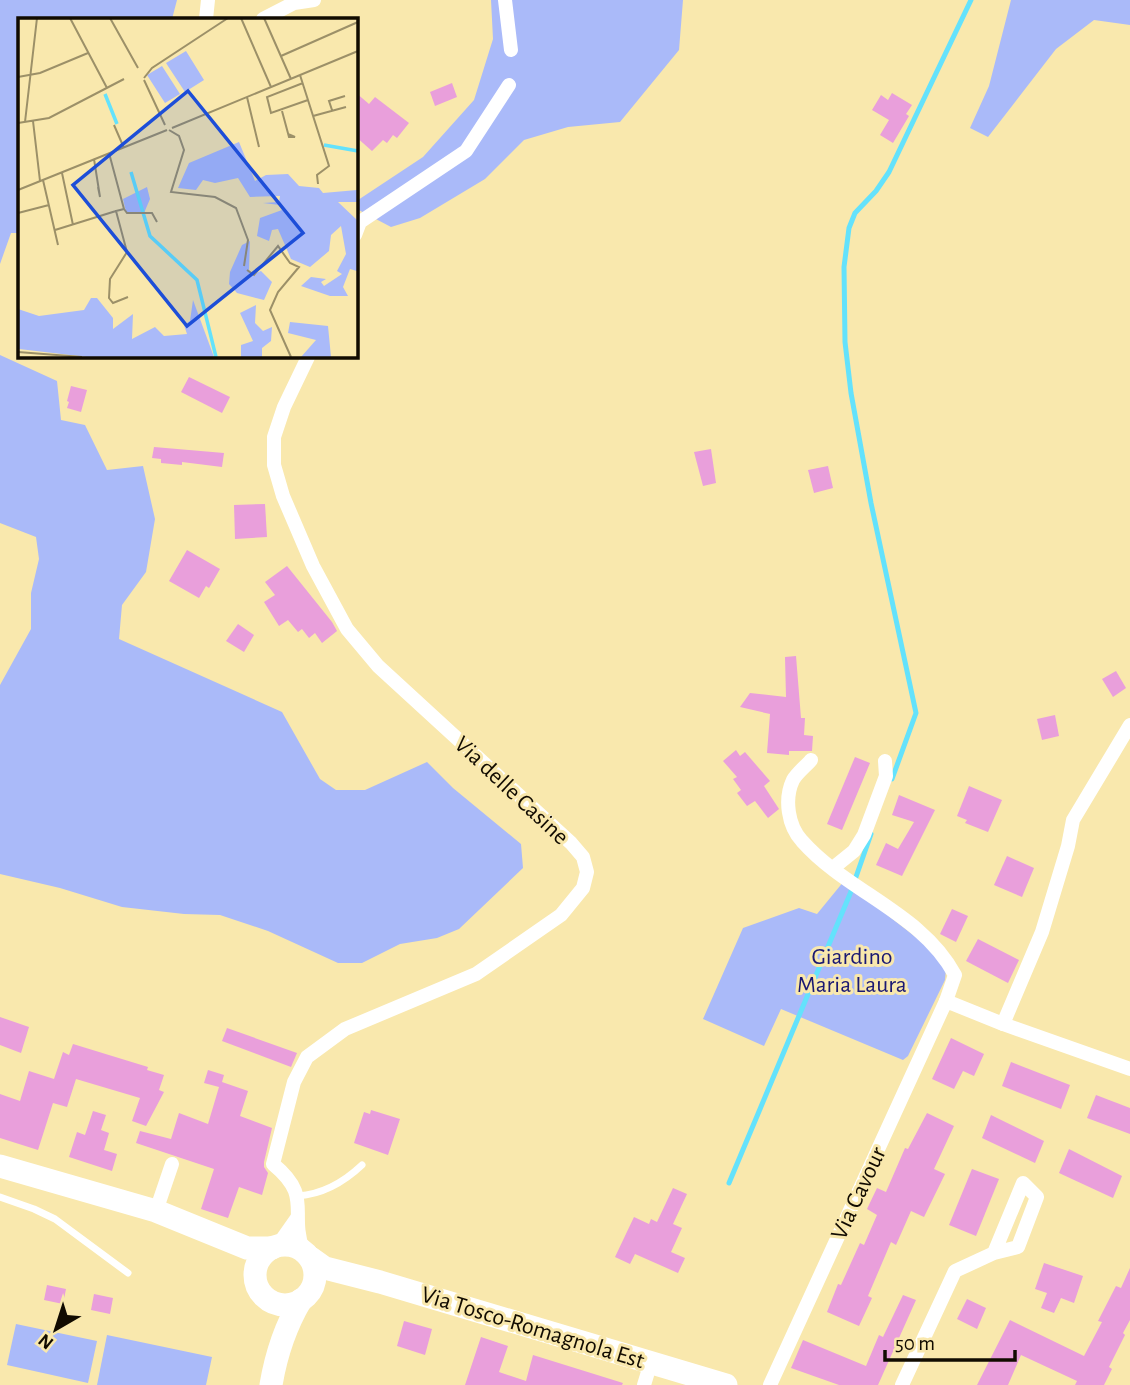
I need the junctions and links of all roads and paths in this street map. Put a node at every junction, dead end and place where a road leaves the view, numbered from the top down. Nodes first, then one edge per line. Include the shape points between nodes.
1 (208, 0) edge
2 (314, 0) edge
3 (505, 0) edge
4 (206, 18) edge
5 (265, 18) edge
6 (511, 50) dead end
7 (509, 85) dead end
8 (357, 229) edge
9 (308, 357) edge
10 (1130, 725) edge
11 (811, 760) dead end
12 (885, 761) dead end
13 (833, 868) junction
14 (946, 1001) junction
15 (1003, 1024) junction
16 (1130, 1069) edge
17 (172, 1164) dead end
18 (362, 1165) dead end
19 (0, 1167) edge
20 (298, 1196) junction
21 (0, 1197) edge
22 (156, 1212) junction
23 (298, 1217) junction
24 (211, 1235) junction
25 (275, 1247) junction
26 (994, 1253) dead end
27 (307, 1254) junction
28 (128, 1273) dead end
29 (380, 1282) junction
30 (262, 1290) junction
31 (304, 1298) junction
32 (275, 1358) junction
33 (651, 1362) junction
34 (271, 1385) edge
35 (644, 1385) edge
36 (726, 1385) edge
37 (770, 1385) edge
38 (902, 1385) edge

1 - 4 street
2 - 5 street via 294,3
3 - 6 street
7 - 8 street via 466,151 360,222
9 - 20 street, Via delle Casine via 274,437 274,465 313,566 347,629 378,666 571,843 583,857 587,872 583,888 561,915 476,974 345,1029 307,1057 294,1082 273,1164
10 - 15 street via 1073,820 1042,932
11 - 13 street, Via Cavour via 794,780 790,820 800,840
12 - 13 street via 886,776 863,835 854,851
13 - 14 street, Via Cavour via 912,925 944,956 955,975
14 - 15 street
14 - 37 street, Via Cavour
15 - 16 street
17 - 22 street
18 - 20 lane via 329,1189
19 - 22 main road, Via Tosco-Romagnola Est
20 - 23 street
21 - 28 lane via 55,1219
22 - 24 main road, Via Tosco-Romagnola Est
23 - 25 street
23 - 27 street via 299,1238
24 - 25 main road, Via Tosco-Romagnola Est via 247,1248
24 - 30 main road, Via Tosco-Romagnola Est
25 - 27 main road, Via Tosco-Romagnola Est via 292,1245
25 - 30 main road via 258,1261
26 - 38 street via 955,1271
27 - 29 main road, Via Tosco-Romagnola Est via 326,1268
27 - 31 main road via 316,1276
29 - 31 main road, Via Tosco-Romagnola Est
29 - 33 main road, Via Tosco-Romagnola Est
30 - 31 main road, Via Tosco-Romagnola Est via 288,1305
30 - 32 main road
31 - 32 main road
32 - 34 main road
33 - 35 street
33 - 36 main road, Via Tosco-Romagnola Est

